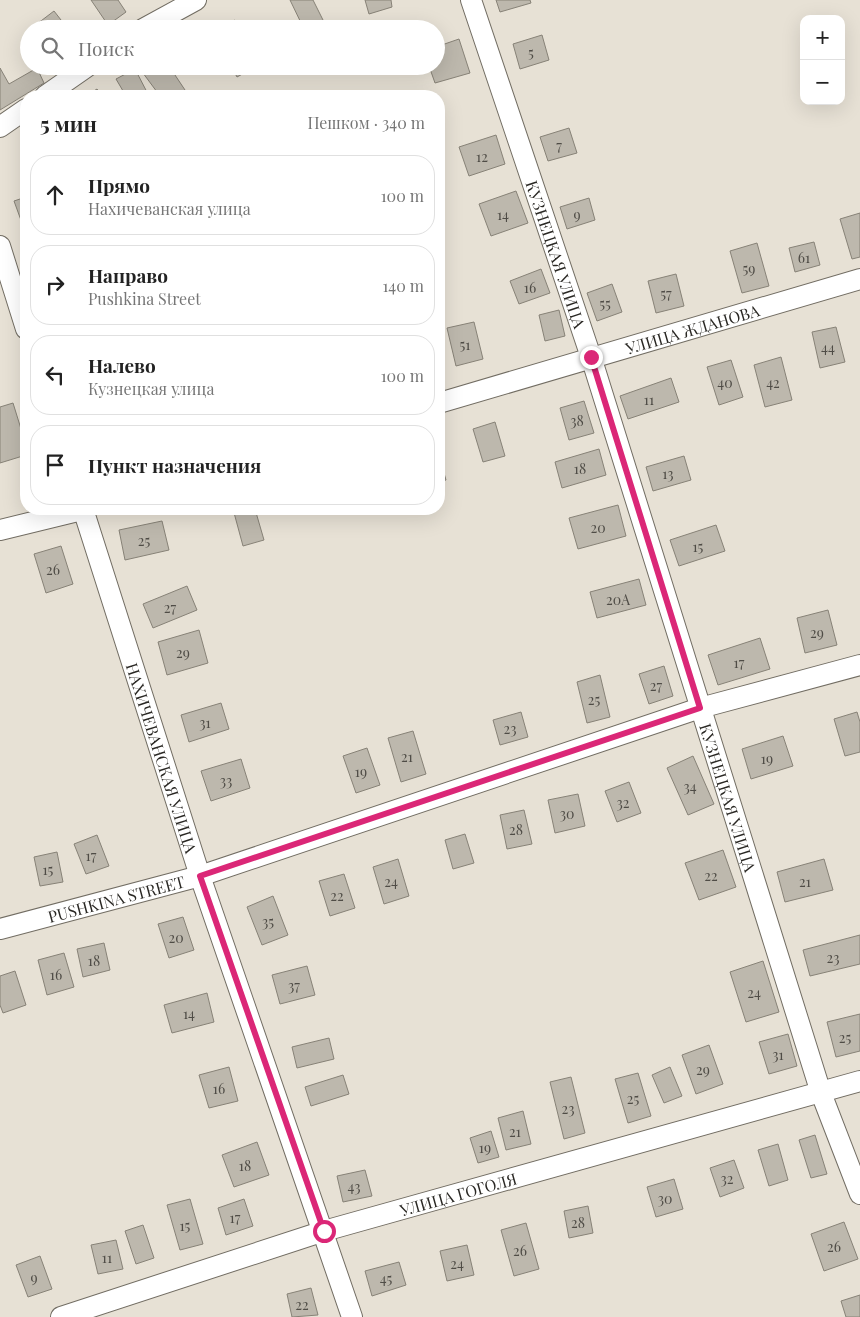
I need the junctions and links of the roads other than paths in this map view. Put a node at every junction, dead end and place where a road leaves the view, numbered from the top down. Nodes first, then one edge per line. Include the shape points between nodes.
1 (196, 0) edge
2 (470, 0) edge
3 (160, 20) edge
4 (75, 75) edge
5 (53, 90) edge
6 (20, 113) edge
7 (0, 127) edge
8 (0, 246) edge
9 (860, 279) edge
10 (20, 309) edge
11 (591, 357) junction
12 (445, 401) edge
13 (60, 515) edge
14 (86, 515) edge
15 (0, 530) edge
16 (860, 665) edge
17 (700, 708) junction
18 (200, 876) junction
19 (0, 929) edge
20 (860, 1082) edge
21 (821, 1094) junction
22 (860, 1194) edge
23 (324, 1231) junction
24 (62, 1317) edge
25 (352, 1317) edge

1 - 3 street
2 - 11 street, КУЗНЕЦКАЯ УЛИЦА
4 - 5 street
6 - 7 street
8 - 10 street
9 - 11 street, УЛИЦА ЖДАНОВА
11 - 12 street, УЛИЦА ЖДАНОВА
11 - 17 street, КУЗНЕЦКАЯ УЛИЦА
13 - 15 street
14 - 18 street, НАХИЧЕВАНСКАЯ УЛИЦА
16 - 17 street, PUSHKINA STREET
17 - 18 street, PUSHKINA STREET
17 - 21 street, КУЗНЕЦКАЯ УЛИЦА
18 - 19 street, PUSHKINA STREET
18 - 23 street, НАХИЧЕВАНСКАЯ УЛИЦА
20 - 21 street, УЛИЦА ГОГОЛЯ
21 - 22 street, КУЗНЕЦКАЯ УЛИЦА
21 - 23 street, УЛИЦА ГОГОЛЯ
23 - 24 street, УЛИЦА ГОГОЛЯ
23 - 25 street, НАХИЧЕВАНСКАЯ УЛИЦА

